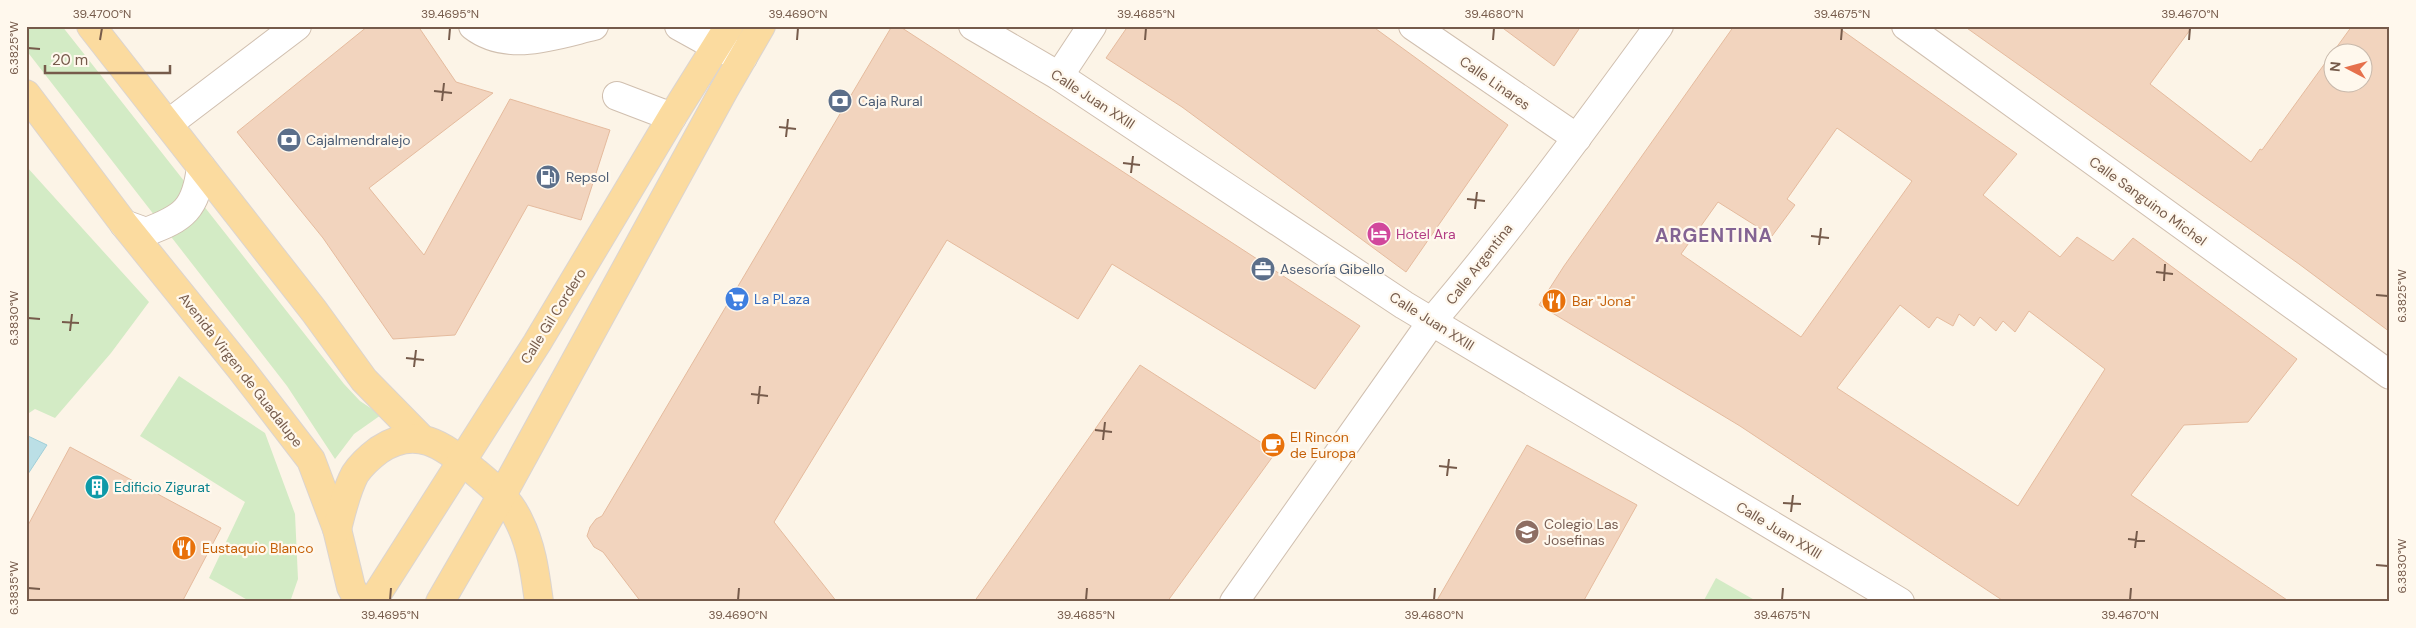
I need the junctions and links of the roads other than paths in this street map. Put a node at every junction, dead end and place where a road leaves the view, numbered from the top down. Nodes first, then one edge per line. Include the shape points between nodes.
1 (91, 26) edge
2 (297, 26) edge
3 (472, 26) edge
4 (594, 26) edge
5 (679, 26) edge
6 (761, 26) edge
7 (973, 26) edge
8 (1092, 26) edge
9 (1414, 26) edge
10 (1658, 26) edge
11 (1906, 26) edge
12 (723, 37) edge
13 (743, 56) junction
14 (1059, 76) junction
15 (26, 94) edge
16 (617, 96) dead end
17 (672, 118) junction
18 (168, 124) junction
19 (1577, 138) junction
20 (201, 167) junction
21 (124, 224) junction
22 (1433, 320) junction
23 (2390, 376) edge
24 (420, 438) junction
25 (461, 460) junction
26 (502, 495) junction
27 (337, 528) junction
28 (359, 602) edge
29 (372, 602) edge
30 (440, 602) edge
31 (539, 602) edge
32 (1234, 602) edge
33 (1900, 602) edge

1 - 18 main road
2 - 18 street
3 - 4 street via 500,38 526,40 558,36
5 - 12 street
6 - 13 main road
7 - 14 street, Calle Juan XXIII
8 - 14 street
9 - 19 street, Calle Linares
10 - 19 street, Calle Argentina
11 - 23 street, Calle Sanguino Michel
12 - 13 street
12 - 17 main road, Calle Gil Cordero
13 - 26 main road
14 - 22 street, Calle Juan XXIII via 1404,305
15 - 21 main road, Avenida Virgen de Guadalupe
16 - 17 street
17 - 25 main road, Calle Gil Cordero via 542,335
18 - 20 main road
19 - 22 street, Calle Argentina
20 - 21 street via 198,188 190,207 169,223 146,232
20 - 24 main road via 364,380
21 - 27 main road, Avenida Virgen de Guadalupe via 311,460
22 - 32 street, Calle Argentina
22 - 33 street, Calle Juan XXIII
24 - 25 main road via 441,446
24 - 27 main road via 394,440 372,455 356,473
25 - 26 main road
25 - 29 main road, Calle Gil Cordero
26 - 30 main road
26 - 31 main road via 519,519 531,551
27 - 28 main road, Avenida Virgen de Guadalupe via 351,587

